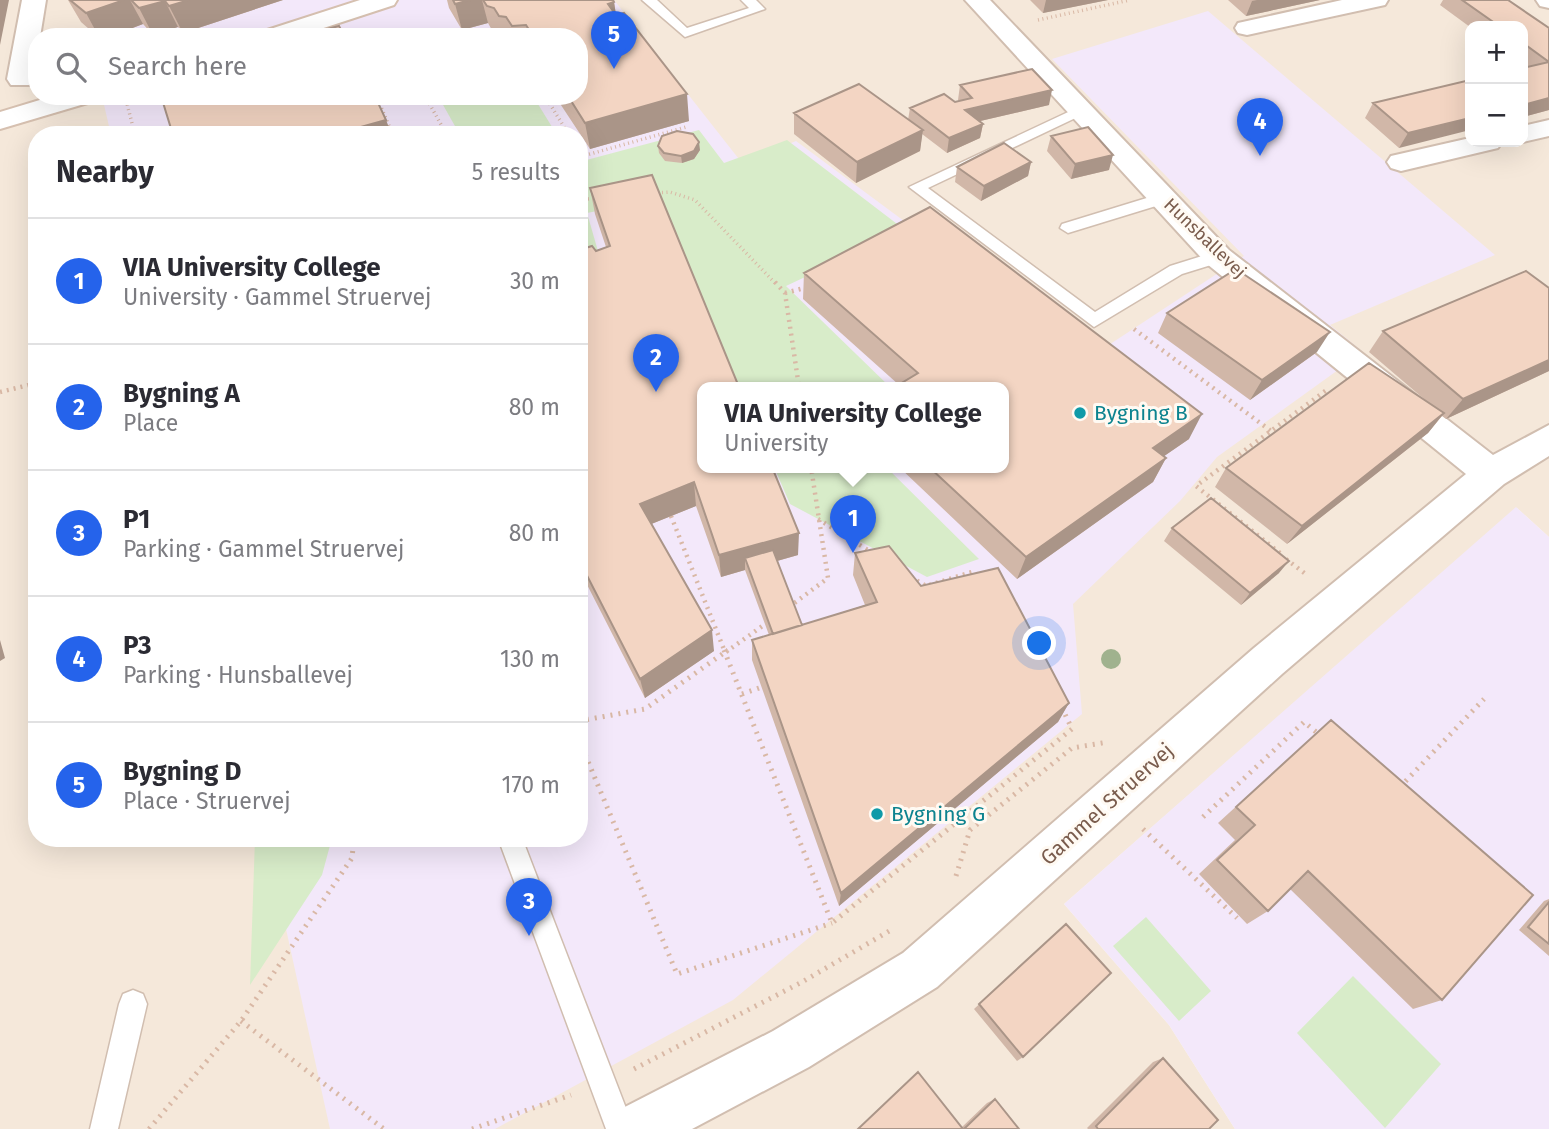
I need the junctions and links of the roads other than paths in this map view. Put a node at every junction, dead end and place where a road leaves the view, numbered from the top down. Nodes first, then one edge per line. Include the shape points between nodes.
1 (34, 0) edge
2 (386, 0) edge
3 (649, 0) edge
4 (748, 0) edge
5 (977, 0) edge
6 (1376, 0) edge
7 (29, 28) edge
8 (298, 28) edge
9 (1247, 28) dead end
10 (28, 34) edge
11 (20, 79) dead end
12 (52, 105) edge
13 (1081, 110) junction
14 (0, 121) edge
15 (1549, 128) edge
16 (1528, 133) edge
17 (1466, 147) edge
18 (1401, 162) dead end
19 (1163, 198) junction
20 (1068, 228) dead end
21 (1217, 257) junction
22 (1549, 439) edge
23 (1491, 474) junction
24 (513, 847) edge
25 (133, 1004) dead end
26 (104, 1129) edge
27 (620, 1129) edge
28 (638, 1129) edge

1 - 7 street
2 - 8 street
3 - 4 lane via 685,33 758,9
5 - 13 street, Hunsballevej
6 - 9 street
10 - 11 street
12 - 14 street
13 - 19 street, Hunsballevej
13 - 21 lane via 917,187 1094,321 1176,271
15 - 16 street
17 - 18 street
19 - 20 lane
19 - 21 street, Hunsballevej
21 - 23 street, Hunsballevej
22 - 23 street, Gammel Struervej
23 - 28 street, Gammel Struervej via 1339,601 920,970 791,1049
24 - 27 lane
25 - 26 lane

